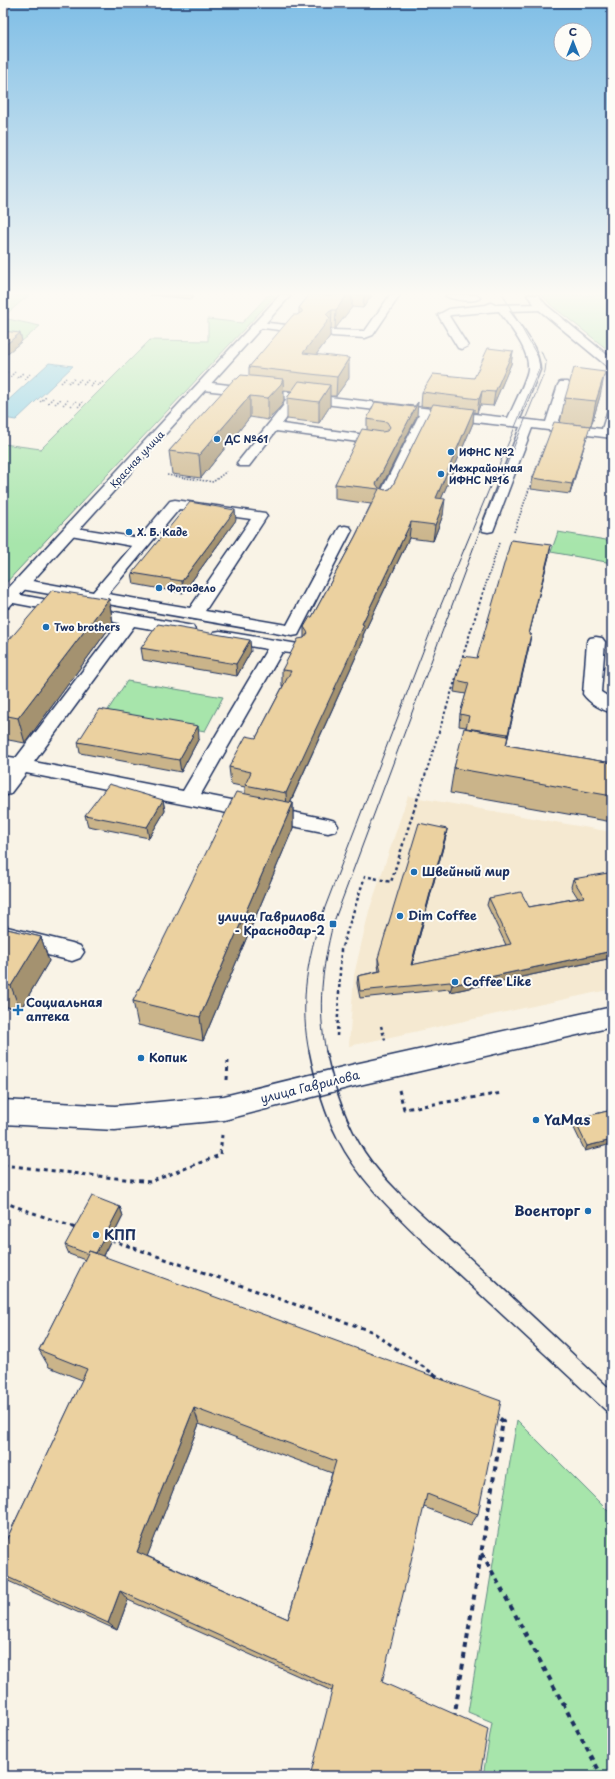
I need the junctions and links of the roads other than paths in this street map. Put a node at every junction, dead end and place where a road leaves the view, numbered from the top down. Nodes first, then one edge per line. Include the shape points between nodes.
1 (210, 378) edge
2 (531, 378) edge
3 (564, 385) dead end
4 (203, 386) junction
5 (294, 397) junction
6 (427, 412) junction
7 (612, 413) edge
8 (512, 423) junction
9 (528, 425) junction
10 (273, 427) junction
11 (549, 433) junction
12 (605, 435) edge
13 (381, 441) edge
14 (244, 463) road end
15 (384, 500) edge
16 (488, 528) dead end
17 (345, 530) dead end
18 (70, 531) junction
19 (142, 543) junction
20 (21, 584) junction
21 (97, 597) junction
22 (6, 601) edge
23 (195, 614) junction
24 (130, 620) junction
25 (596, 642) dead end
26 (277, 646) junction
27 (298, 649) edge
28 (612, 707) edge
29 (12, 764) edge
30 (3, 789) edge
31 (188, 798) junction
32 (328, 826) dead end
33 (3, 935) edge
34 (72, 952) dead end
35 (612, 1017) edge
36 (3, 1112) edge

1 - 4 main road, Красная улица
2 - 8 main road
3 - 11 main road
4 - 5 main road
4 - 18 main road, Красная улица
5 - 6 main road
5 - 10 main road
6 - 8 main road
6 - 15 main road
7 - 12 main road
8 - 9 main road
9 - 11 main road
9 - 16 main road
10 - 13 main road
10 - 14 main road
11 - 12 main road
17 - 23 main road via 292,631
18 - 19 main road
18 - 20 main road, Красная улица
19 - 21 main road
19 - 23 main road via 175,504 260,516
20 - 21 main road
20 - 22 main road, Красная улица
21 - 23 main road
22 - 24 main road
24 - 26 main road
24 - 29 main road
25 - 28 main road via 592,694
26 - 27 main road
26 - 31 main road
29 - 30 main road
29 - 31 main road
31 - 32 main road
33 - 34 main road
35 - 36 main road, улица Гаврилова via 355,1075 224,1108 115,1118

